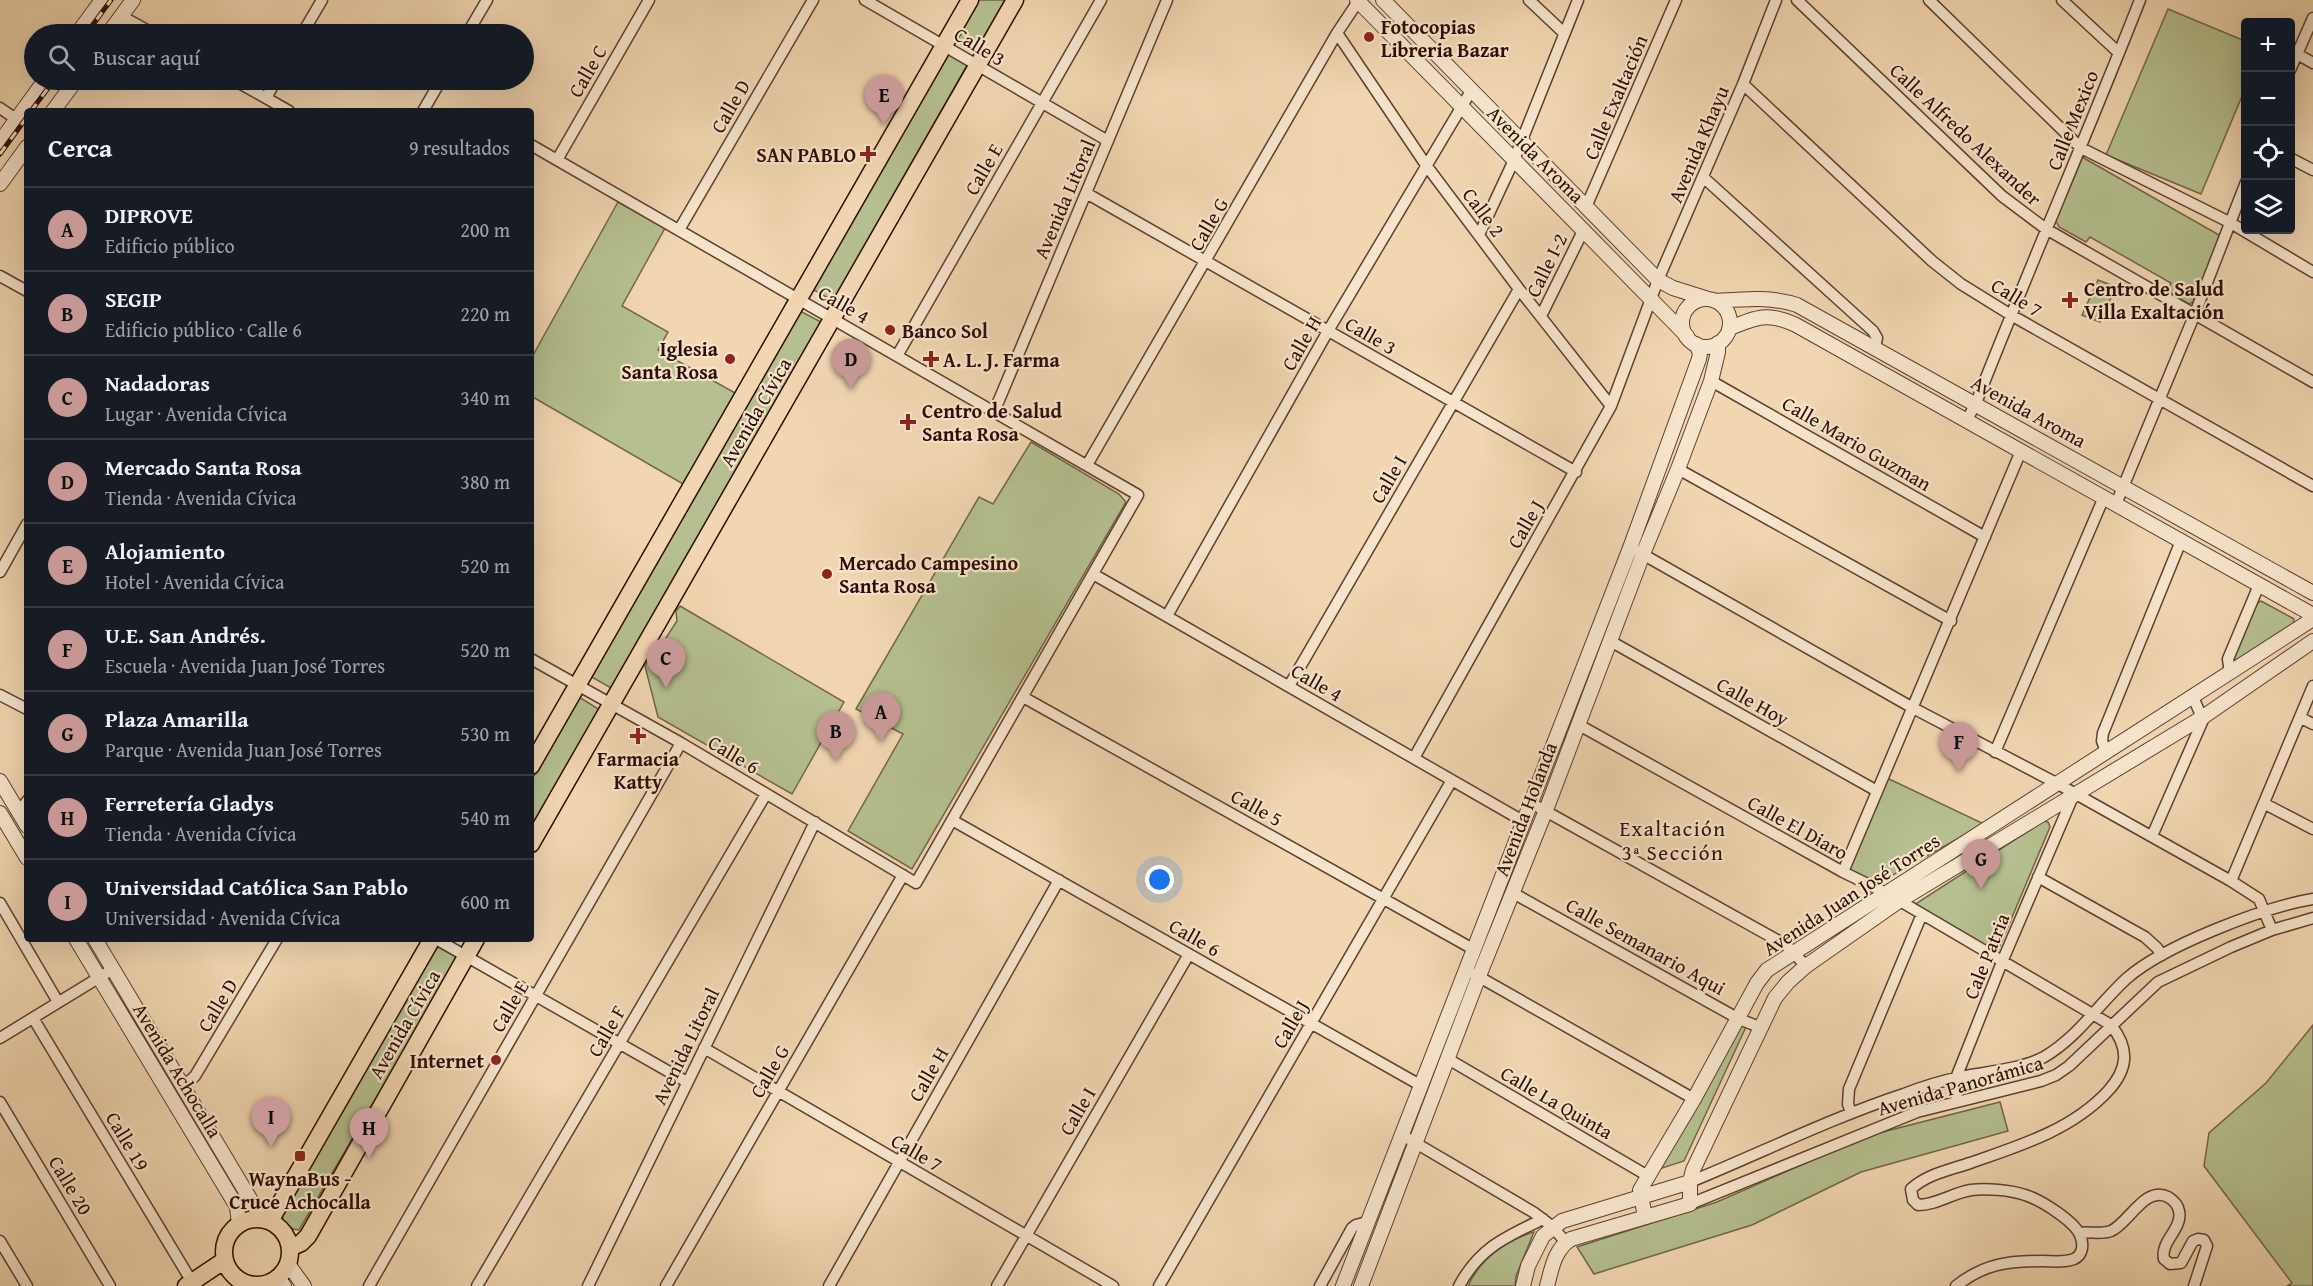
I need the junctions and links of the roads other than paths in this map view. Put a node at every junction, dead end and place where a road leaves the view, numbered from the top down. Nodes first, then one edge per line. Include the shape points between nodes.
1 (102, 0) edge
2 (132, 0) edge
3 (322, 0) edge
4 (487, 0) edge
5 (649, 0) edge
6 (813, 0) edge
7 (865, 0) edge
8 (970, 0) edge
9 (1015, 0) edge
10 (1101, 0) edge
11 (1167, 0) edge
12 (1358, 0) edge
13 (1383, 0) edge
14 (1529, 0) edge
15 (1578, 0) edge
16 (1676, 0) edge
17 (1776, 0) edge
18 (1797, 0) edge
19 (1929, 0) edge
20 (2062, 0) edge
21 (2140, 0) edge
22 (121, 16) junction
23 (2313, 18) edge
24 (84, 24) edge
25 (115, 24) edge
26 (136, 24) edge
27 (308, 24) edge
28 (473, 24) edge
29 (1337, 33) junction
30 (1564, 33) junction
31 (944, 46) junction
32 (2119, 54) junction
33 (2297, 54) junction
34 (2295, 59) edge
35 (2313, 63) edge
36 (977, 66) junction
37 (1743, 84) junction
38 (38, 90) edge
39 (69, 90) edge
40 (252, 90) edge
41 (270, 90) edge
42 (435, 90) edge
43 (1471, 91) junction
44 (266, 98) junction
45 (1042, 104) junction
46 (1461, 107) junction
47 (0, 108) edge
48 (24, 108) edge
49 (24, 108) edge
50 (55, 108) edge
51 (284, 108) edge
52 (425, 108) edge
53 (16, 119) junction
54 (1520, 140) junction
55 (1108, 141) junction
56 (0, 142) edge
57 (534, 147) edge
58 (2081, 148) junction
59 (24, 151) edge
60 (557, 160) junction
61 (1514, 160) junction
62 (2295, 161) edge
63 (1426, 165) junction
64 (2313, 170) edge
65 (1703, 177) junction
66 (0, 184) edge
67 (1086, 194) junction
68 (2241, 194) edge
69 (1586, 207) junction
70 (2229, 222) junction
71 (2046, 229) junction
72 (679, 230) junction
73 (1584, 231) junction
74 (1479, 235) junction
75 (1207, 262) junction
76 (2313, 272) edge
77 (0, 277) edge
78 (1658, 280) junction
79 (24, 289) edge
80 (1519, 289) junction
81 (800, 300) junction
82 (1712, 300) junction
83 (1652, 301) junction
84 (2011, 315) junction
85 (1541, 316) junction
86 (2194, 316) junction
87 (833, 319) junction
88 (1730, 328) junction
89 (1328, 331) junction
90 (1691, 340) junction
91 (1718, 344) junction
92 (1875, 347) junction
93 (897, 356) junction
94 (1697, 366) junction
95 (1712, 377) junction
96 (2313, 382) edge
97 (2159, 400) junction
98 (1453, 402) junction
99 (1976, 404) junction
100 (1611, 406) junction
101 (994, 412) junction
102 (1967, 420) junction
103 (2021, 451) junction
104 (1087, 465) junction
105 (1678, 469) junction
106 (1576, 472) junction
107 (2123, 486) junction
108 (2313, 486) edge
109 (2110, 501) junction
110 (24, 529) edge
111 (1984, 537) junction
112 (2181, 541) junction
113 (1630, 548) junction
114 (1644, 554) junction
115 (0, 572) edge
116 (1093, 574) junction
117 (2259, 585) junction
118 (2313, 593) edge
119 (1167, 616) junction
120 (2313, 617) edge
121 (1951, 621) junction
122 (2313, 641) edge
123 (1612, 642) junction
124 (534, 661) edge
125 (2230, 674) junction
126 (578, 685) junction
127 (1289, 686) junction
128 (2313, 686) edge
129 (0, 695) edge
130 (1023, 697) junction
131 (2193, 697) junction
132 (612, 705) junction
133 (24, 707) edge
134 (1913, 708) junction
135 (2203, 717) junction
136 (2301, 718) junction
137 (2313, 724) edge
138 (1579, 725) junction
139 (681, 743) junction
140 (2106, 751) junction
141 (1995, 752) junction
142 (1414, 758) junction
143 (534, 761) edge
144 (1452, 780) junction
145 (0, 781) edge
146 (2058, 784) junction
147 (1877, 791) junction
148 (766, 794) junction
149 (2074, 794) junction
150 (1531, 803) junction
151 (2265, 804) junction
152 (23, 807) edge
153 (1546, 810) junction
154 (0, 813) edge
155 (952, 820) junction
156 (1523, 821) junction
157 (815, 822) junction
158 (2313, 829) edge
159 (2152, 836) junction
160 (534, 839) edge
161 (24, 853) edge
162 (1843, 872) junction
163 (903, 875) junction
164 (2038, 877) junction
165 (1059, 880) junction
166 (2231, 881) junction
167 (1513, 893) junction
168 (1894, 898) junction
169 (1384, 899) junction
170 (2313, 899) edge
171 (0, 903) edge
172 (2266, 912) junction
173 (1922, 914) junction
174 (2313, 918) edge
175 (2272, 930) junction
176 (78, 942) edge
177 (101, 942) edge
178 (275, 942) edge
179 (432, 942) edge
180 (440, 942) edge
181 (474, 942) edge
182 (1473, 949) junction
183 (1794, 951) junction
184 (1189, 954) junction
185 (466, 956) junction
186 (2162, 956) junction
187 (2001, 962) junction
188 (1806, 966) junction
189 (113, 969) junction
190 (1466, 970) junction
191 (1479, 976) junction
192 (99, 977) junction
193 (536, 995) junction
194 (58, 1002) junction
195 (2092, 1014) junction
196 (33, 1018) junction
197 (1739, 1019) junction
198 (1311, 1023) junction
199 (2111, 1025) junction
200 (1762, 1028) junction
201 (0, 1038) edge
202 (619, 1044) junction
203 (704, 1048) junction
204 (1448, 1059) junction
205 (1956, 1078) junction
206 (687, 1082) junction
207 (1420, 1085) junction
208 (184, 1086) junction
209 (778, 1092) junction
210 (1694, 1099) junction
211 (1957, 1100) junction
212 (0, 1102) edge
213 (1851, 1113) junction
214 (1401, 1135) junction
215 (1416, 1142) junction
216 (899, 1162) junction
217 (1648, 1176) junction
218 (1690, 1182) junction
219 (1640, 1196) junction
220 (1690, 1204) junction
221 (1645, 1217) junction
222 (266, 1220) junction
223 (1367, 1222) junction
224 (1548, 1223) junction
225 (239, 1224) junction
226 (2079, 1233) junction
227 (1026, 1236) junction
228 (0, 1241) edge
229 (1566, 1243) junction
230 (225, 1260) junction
231 (285, 1269) edge
232 (189, 1284) edge
233 (246, 1285) edge
234 (27, 1286) edge
235 (110, 1286) edge
236 (304, 1286) edge
237 (369, 1286) edge
238 (477, 1286) edge
239 (588, 1286) edge
240 (666, 1286) edge
241 (829, 1286) edge
242 (997, 1286) edge
243 (1113, 1286) edge
244 (1159, 1286) edge
245 (1320, 1286) edge
246 (1343, 1286) edge
247 (1361, 1286) edge
248 (1459, 1286) edge
249 (1523, 1286) edge
250 (1547, 1286) edge
251 (1956, 1286) edge
252 (2194, 1286) edge

1 - 24 street
2 - 22 street
3 - 27 street
4 - 28 street
5 - 60 street, Calle C
6 - 72 street, Calle D
7 - 31 street, Calle 3
8 - 31 main road, Avenida Cívica
9 - 36 main road, Avenida Cívica
10 - 45 street, Calle E
11 - 55 street, Avenida Litoral
12 - 29 street, Calle G
12 - 46 street, Avenida Aroma
13 - 43 street, Avenida Aroma
14 - 30 street
15 - 30 street
16 - 69 street, Calle Exaltación
17 - 37 street, Avenida Khayu
18 - 71 street, Calle Alfredo Alexander via 2001,196
19 - 58 street
20 - 32 street
21 - 32 street, Calle Mexico
22 - 25 street
22 - 26 street
23 - 33 street
29 - 63 street, Calle 2
29 - 75 street, Calle G
30 - 54 street
31 - 36 street, Calle 3
31 - 81 main road, Avenida Cívica
32 - 58 street, Calle Mexico
33 - 34 street
33 - 35 street
36 - 45 street, Calle 3
36 - 87 main road, Avenida Cívica
37 - 65 street, Avenida Khayu
37 - 84 street, Calle 7 via 1932,261
38 - 48 street
39 - 50 street
40 - 44 street
41 - 44 street
42 - 52 street
43 - 46 street, Calle H
43 - 54 street, Avenida Aroma
44 - 51 street
45 - 55 street, Calle 3
45 - 93 street, Calle E
46 - 61 street, Avenida Aroma
46 - 63 street, Calle H
47 - 53 street
49 - 53 street
53 - 56 street
54 - 61 street
54 - 69 street, Avenida Aroma
55 - 67 street, Avenida Litoral
57 - 60 street, Calle 4
58 - 70 street
58 - 71 street, Calle Mexico
59 - 66 street
60 - 72 street, Calle 4
61 - 73 street, Avenida Aroma
61 - 74 street
62 - 64 street
63 - 74 street, Calle 2
63 - 89 street, Calle H
65 - 78 street, Avenida Khayu
65 - 92 street via 1873,331 1877,338
67 - 75 street, Calle 3
67 - 101 street, Avenida Litoral
68 - 70 street
69 - 78 street, Avenida Aroma
70 - 76 street
70 - 86 street
71 - 84 street, Calle Mexico
71 - 86 street, Calle Alfredo Alexander
72 - 81 street, Calle 4
73 - 83 street, Avenida Aroma
73 - 85 street, Calle I-2
74 - 80 street, Calle 2
75 - 89 street, Calle 3
75 - 104 street, Calle G
77 - 79 street
78 - 82 street, Avenida Aroma
78 - 83 street, Avenida Khayu
80 - 85 street, Calle 2
80 - 98 street, Calle I
81 - 87 street, Calle 4
81 - 126 main road, Avenida Cívica
82 - 88 street via 1726,309
82 - 90 street via 1701,299 1688,308 1682,322
82 - 92 street, Avenida Aroma via 1781,300
83 - 90 street, Avenida Aroma
83 - 100 street, Calle J
84 - 97 street, Calle 7
84 - 99 street, Calle Mexico
85 - 100 street, Calle 2
86 - 96 street, Calle Alfredo Alexander
86 - 97 street
87 - 93 street, Calle 4
87 - 132 main road, Avenida Cívica
88 - 91 street
88 - 102 street, Avenida Aroma via 1758,317 1786,320
89 - 98 street, Calle 3
89 - 119 street, Calle H
90 - 91 street via 1711,346
90 - 94 street, Avenida Holanda via 1700,353
91 - 95 street, Avenida Holanda
92 - 99 street, Avenida Aroma
93 - 101 street, Calle 4
94 - 95 street
94 - 113 street, Avenida Holanda
95 - 105 street, Avenida Holanda
95 - 111 street, Calle Mario Guzman
97 - 107 street
97 - 108 street, Calle 7
98 - 106 street, Calle 3
98 - 127 street, Calle I
99 - 102 street, Calle Mexico
99 - 107 street, Avenida Aroma
100 - 106 street, Calle J
101 - 104 street, Calle 4
102 - 103 street, Avenida Aroma
103 - 109 street, Avenida Aroma
103 - 111 street
104 - 116 street, Calle 4 via 1138,495
105 - 114 street, Avenida Holanda
105 - 121 street
106 - 142 street, Calle J
107 - 109 street
107 - 118 street, Avenida Aroma
109 - 112 street, Avenida Aroma
109 - 141 street
110 - 115 street
111 - 121 street
112 - 117 street, Avenida Aroma
112 - 140 street via 2103,734
113 - 114 street
113 - 150 street, Avenida Holanda
114 - 123 street, Avenida Holanda
114 - 134 street
116 - 119 street, Calle 4
116 - 130 street
117 - 120 street, Avenida Aroma
117 - 125 street via 2228,659
119 - 127 street, Calle 4
120 - 125 street, Avenida Juan José Torres
121 - 134 street
122 - 135 street, Avenida Juan José Torres
123 - 138 street, Avenida Holanda
123 - 147 street, Calle Hoy
124 - 126 street, Calle 6
125 - 131 street, Avenida Juan José Torres
126 - 132 street, Calle 6
126 - 143 main road, Avenida Cívica
127 - 142 street, Calle 4
128 - 136 street
129 - 133 street
130 - 155 street
130 - 169 street, Calle 5
131 - 135 street
131 - 140 street, Avenida Juan José Torres
132 - 139 street, Calle 6
132 - 160 main road, Avenida Cívica
134 - 141 street
134 - 147 street
135 - 149 street, Avenida Juan José Torres
135 - 159 street
136 - 137 street
136 - 151 street
138 - 153 street, Avenida Holanda
138 - 162 street, Calle El Diaro
139 - 148 street, Calle 6
139 - 193 street, Calle E
140 - 146 street, Avenida Juan José Torres
141 - 146 street
142 - 144 street, Calle 4
144 - 156 street, Calle 4
144 - 169 street, Calle J
145 - 152 street
146 - 149 street
146 - 168 street, Avenida Juan José Torres
147 - 162 street
148 - 157 street, Calle 6
148 - 202 street, Calle F
149 - 159 street
149 - 164 street, Cale Patria
149 - 168 street, Avenida Juan José Torres
150 - 153 street
150 - 156 street, Avenida Holanda
151 - 158 street
151 - 166 street
153 - 167 street, Avenida Holanda
153 - 183 street
154 - 161 street
155 - 163 street, Calle 6 via 916,883
155 - 165 street, Calle 6
156 - 182 street, Avenida Holanda
157 - 163 street, Calle 6
157 - 203 street, Avenida Litoral
159 - 166 street
162 - 168 street, Calle El Diaro
163 - 209 street, Calle G
164 - 186 street via 2145,937
164 - 187 street, Cale Patria
165 - 184 street, Calle 6
165 - 216 street, Calle H
166 - 172 street via 2259,899
167 - 191 street, Avenida Holanda
167 - 197 street, Calle Semanario Aqui
168 - 173 street, Calle El Diaro
168 - 183 street, Avenida Juan José Torres
168 - 188 street, Avenida Juan José Torres
169 - 182 street, Calle 5
169 - 198 street, Calle J
170 - 172 street, Avenida Panorámica
171 - 194 street
172 - 175 street
172 - 186 street, Avenida Panorámica via 2203,935
173 - 187 street, Calle El Diaro
173 - 213 street via 1849,1089
174 - 175 street, Avenida Panorámica
175 - 199 street, Avenida Panorámica via 2158,982
176 - 192 street, Avenida Achocalla
177 - 189 street, Avenida Achocalla
178 - 208 street, Calle D via 195,1076
179 - 222 main road, Avenida Cívica
180 - 185 street
181 - 185 main road, Avenida Cívica
182 - 190 street, Avenida Holanda
183 - 188 street
183 - 197 street, Avenida Juan José Torres via 1767,970
184 - 198 street, Calle 6
184 - 227 street, Calle I
185 - 193 street
185 - 231 main road, Avenida Cívica via 308,1236
186 - 195 street, Avenida Panorámica via 2128,977
187 - 195 street, Calle El Diaro
187 - 205 street, Cale Patria
188 - 200 street, Avenida Juan José Torres via 1781,990
189 - 192 street
189 - 208 street, Avenida Achocalla
190 - 191 street
190 - 207 street, Avenida Holanda
191 - 204 street, Avenida Holanda
191 - 210 street
192 - 194 street
192 - 225 street, Avenida Achocalla via 237,1207
193 - 202 street
193 - 237 street, Calle E
194 - 196 street
195 - 199 street, Calle El Diaro
195 - 205 street, Avenida Panorámica via 2043,1057
196 - 201 street
196 - 232 street, Calle 19
197 - 200 street, Calle Semanario Aqui
197 - 210 street, Avenida Juan José Torres
198 - 207 street, Calle 6
198 - 244 street, Calle J
199 - 211 street, Avenida Panorámica via 2056,1075
199 - 226 street via 2121,1043 2124,1068 2094,1106 2060,1129 1927,1177 1910,1193 1918,1205 1974,1190 2024,1194 2071,1223
200 - 218 street, Avenida Juan José Torres
202 - 206 street
202 - 238 street, Calle F
203 - 206 street, Avenida Litoral
203 - 209 street, Calle 7
204 - 215 street, Avenida Holanda
204 - 217 street, Calle La Quinta
205 - 211 street, Cale Patria
205 - 213 street, Avenida Panorámica
206 - 239 street, Avenida Litoral
207 - 214 street, Avenida Holanda
208 - 222 street, Avenida Achocalla
209 - 216 street, Calle 7
209 - 240 street, Calle G
210 - 217 street, Avenida Juan José Torres
211 - 220 street, Avenida Panorámica via 1888,1123
212 - 235 street, Calle 20
213 - 218 street, Avenida Panorámica
214 - 215 street
214 - 223 street, Avenida Holanda
215 - 224 street
215 - 247 street, Avenida Holanda
216 - 227 street, Calle 7
216 - 241 street, Calle H
217 - 219 street, Avenida Juan José Torres
218 - 219 street
218 - 220 street, Avenida Juan José Torres
219 - 221 street
219 - 224 street
220 - 221 street
221 - 229 street via 1580,1235
222 - 225 main road via 250,1219
222 - 231 main road via 283,1231
223 - 245 street via 1352,1228
223 - 246 street, Avenida Holanda
224 - 229 street
224 - 248 street via 1507,1236 1484,1252
224 - 249 street
225 - 230 main road via 227,1237
226 - 251 street via 2083,1246 2077,1258 1990,1265
226 - 252 street via 2111,1231 2146,1199 2166,1196 2179,1210 2179,1221 2164,1248 2164,1259 2170,1264 2181,1263 2198,1239 2207,1246
227 - 242 street, Calle I
227 - 243 street, Calle 7
228 - 234 street
229 - 250 street via 1553,1263
230 - 232 main road
230 - 233 main road via 230,1272
231 - 233 main road via 263,1285
231 - 236 street

